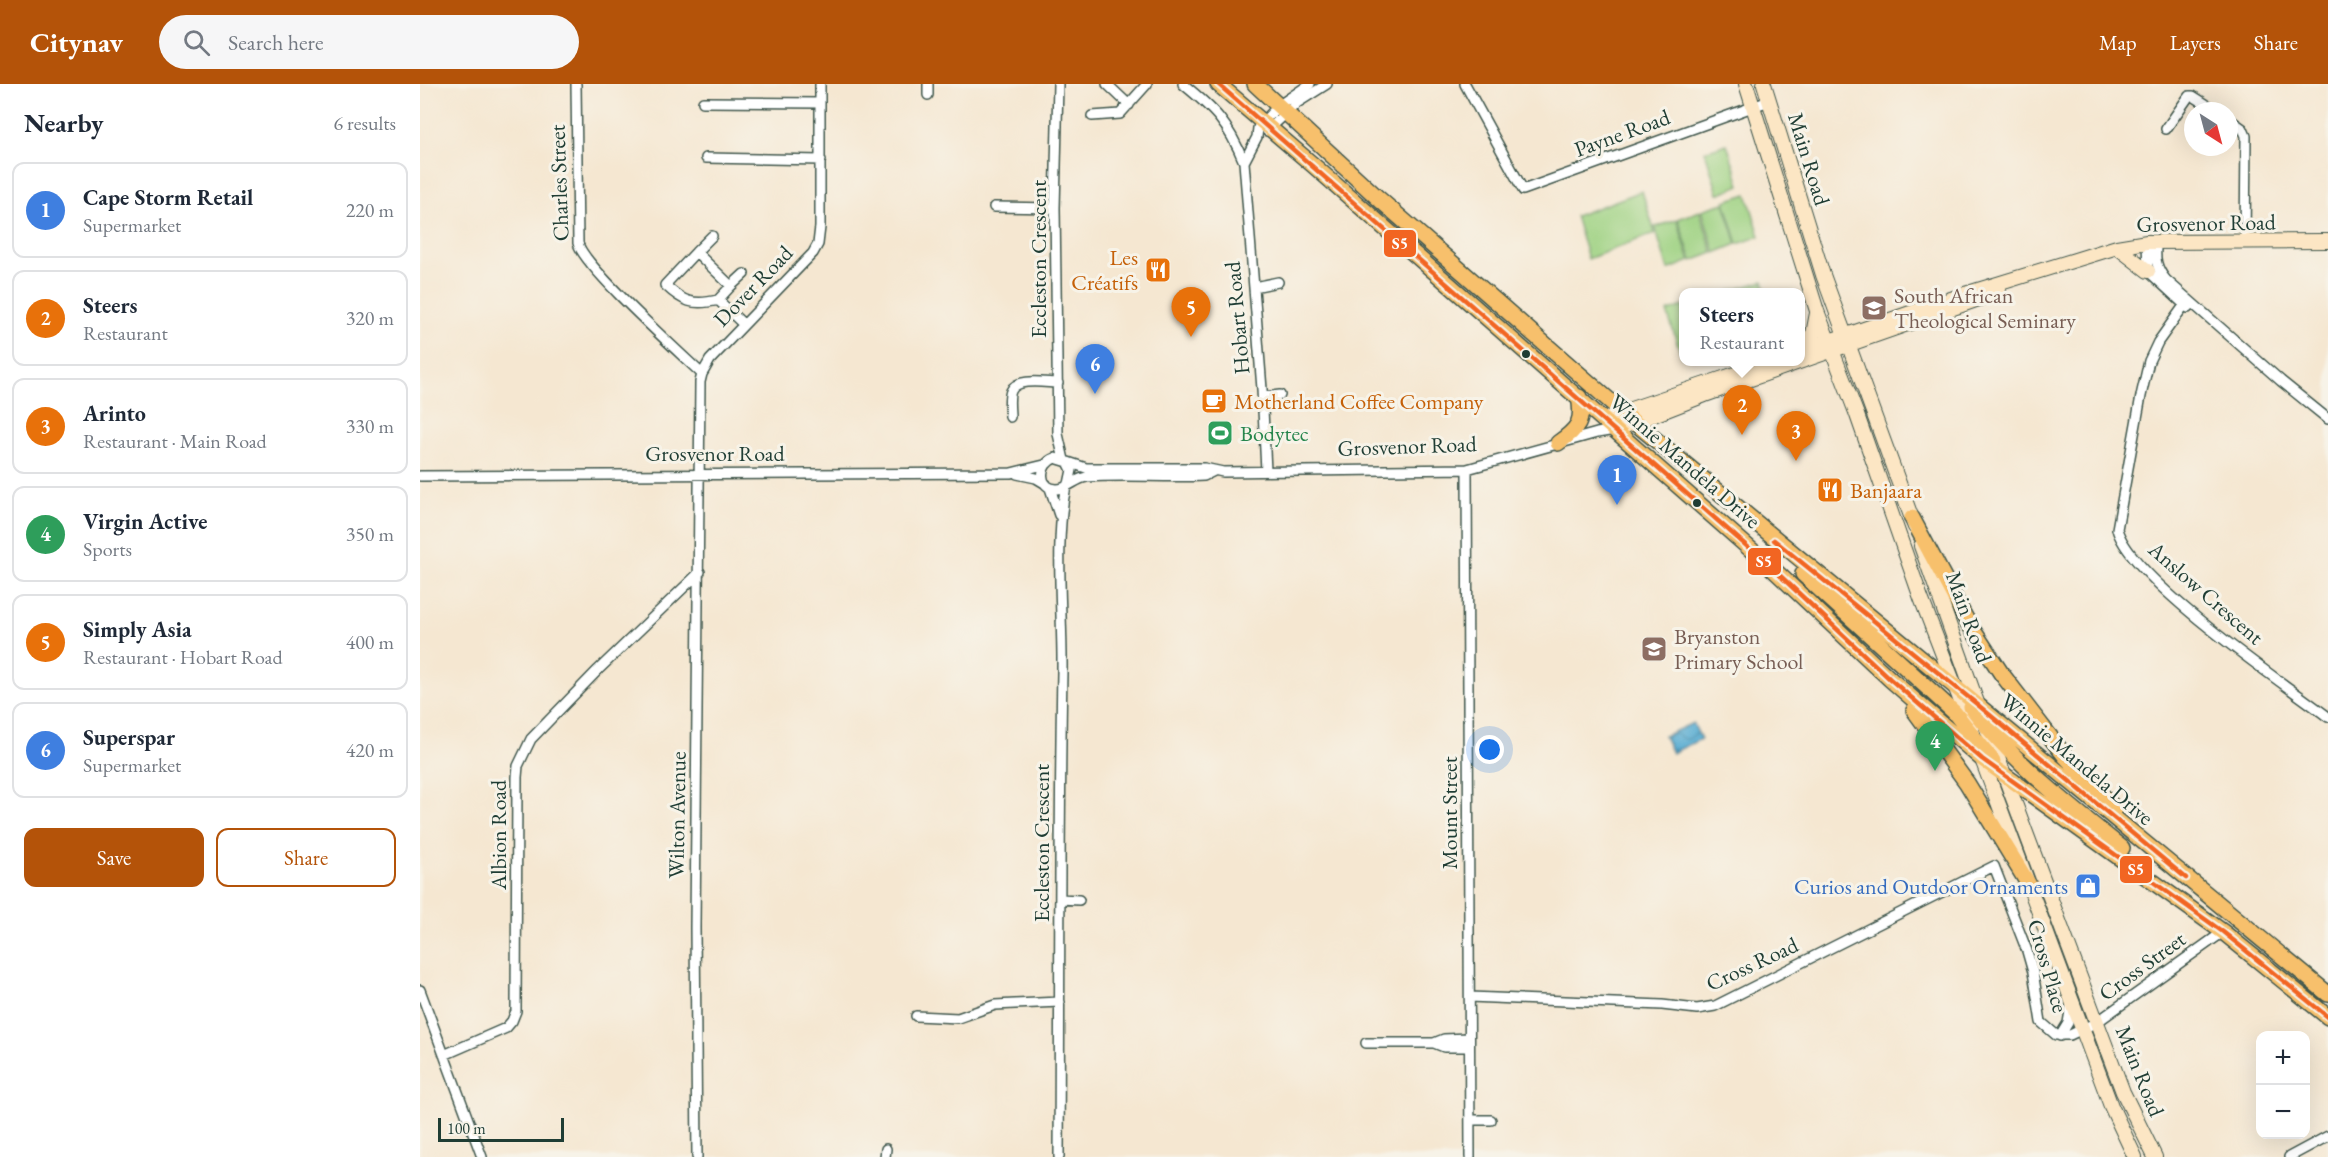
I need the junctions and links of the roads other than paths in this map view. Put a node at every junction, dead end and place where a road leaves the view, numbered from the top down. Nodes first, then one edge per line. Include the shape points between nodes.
1 (576, 84) edge
2 (820, 84) edge
3 (928, 84) edge
4 (1058, 84) edge
5 (1107, 84) edge
6 (1147, 84) edge
7 (1183, 84) edge
8 (1218, 84) edge
9 (1255, 84) edge
10 (1310, 84) edge
11 (1327, 84) edge
12 (1466, 84) edge
13 (1746, 84) edge
14 (1764, 84) edge
15 (928, 95) dead end
16 (1769, 101) junction
17 (703, 102) dead end
18 (2185, 102) edge
19 (2203, 102) edge
20 (820, 103) junction
21 (2184, 103) edge
22 (1129, 105) junction
23 (1753, 106) junction
24 (1282, 109) junction
25 (1092, 116) dead end
26 (2238, 125) edge
27 (1263, 129) junction
28 (2166, 129) dead end
29 (706, 158) dead end
30 (821, 160) junction
31 (1244, 162) junction
32 (994, 207) dead end
33 (1055, 208) junction
34 (712, 236) dead end
35 (2328, 241) edge
36 (2152, 242) junction
37 (2245, 243) junction
38 (2117, 247) junction
39 (696, 252) junction
40 (2148, 271) junction
41 (744, 274) dead end
42 (1278, 282) dead end
43 (731, 286) junction
44 (1254, 287) junction
45 (717, 300) junction
46 (2186, 303) junction
47 (1817, 311) junction
48 (743, 324) junction
49 (1847, 340) junction
50 (1805, 342) edge
51 (1830, 346) junction
52 (1805, 350) edge
53 (1805, 355) edge
54 (1760, 366) edge
55 (1773, 366) edge
56 (702, 374) junction
57 (1058, 383) junction
58 (1280, 395) dead end
59 (1263, 396) junction
60 (1579, 397) junction
61 (1010, 417) dead end
62 (1628, 417) junction
63 (2328, 418) edge
64 (1605, 428) junction
65 (1058, 434) junction
66 (1558, 443) junction
67 (1066, 461) junction
68 (1047, 463) junction
69 (1467, 469) junction
70 (1214, 471) junction
71 (1266, 471) junction
72 (1011, 472) junction
73 (700, 474) junction
74 (420, 476) edge
75 (1068, 485) junction
76 (1049, 487) junction
77 (1912, 518) junction
78 (1749, 519) junction
79 (1061, 529) junction
80 (700, 572) junction
81 (1890, 679) junction
82 (1957, 688) junction
83 (1978, 705) junction
84 (2328, 717) edge
85 (1980, 732) junction
86 (1982, 759) junction
87 (2004, 776) junction
88 (2152, 850) junction
89 (1994, 866) joint
90 (2029, 885) junction
91 (2172, 895) junction
92 (1060, 899) junction
93 (1079, 900) dead end
94 (2223, 932) junction
95 (2313, 982) junction
96 (420, 990) edge
97 (2328, 994) edge
98 (1470, 997) junction
99 (2071, 1000) junction
100 (1060, 1002) junction
101 (2328, 1002) edge
102 (916, 1016) dead end
103 (2328, 1017) edge
104 (2097, 1022) junction
105 (2083, 1030) junction
106 (2060, 1036) junction
107 (1366, 1043) dead end
108 (1468, 1043) junction
109 (444, 1055) junction
110 (1470, 1120) junction
111 (1491, 1120) dead end
112 (2328, 1136) edge
113 (2303, 1154) edge
114 (482, 1157) edge
115 (697, 1157) edge
116 (1059, 1157) edge
117 (1470, 1157) edge
118 (2135, 1157) edge
119 (2155, 1157) edge
120 (2289, 1157) edge

1 - 56 street, Charles Street via 580,251
2 - 20 street, Dover Road
3 - 15 street
4 - 33 street, Eccleston Crescent
5 - 22 street
6 - 22 street
7 - 31 street, Hobart Road via 1222,119
8 - 27 main road, Winnie Mandela Drive
9 - 24 main road, Winnie Mandela Drive
10 - 24 street
11 - 24 street
12 - 23 street, Payne Road via 1523,190
13 - 23 main road, Main Road
14 - 16 main road, Main Road
16 - 23 street, Payne Road
16 - 49 main road, Main Road
17 - 20 street
18 - 19 street via 2193,96
20 - 30 street, Dover Road
21 - 28 street
22 - 25 street via 1118,116
23 - 47 main road, Main Road
24 - 27 street
24 - 62 main road, Winnie Mandela Drive
26 - 37 street via 2246,136
27 - 31 street
27 - 60 main road, Winnie Mandela Drive
29 - 30 street
30 - 48 street, Dover Road via 818,244
31 - 44 street, Hobart Road
32 - 33 street
33 - 57 street, Eccleston Crescent
34 - 39 street
35 - 37 main road, Grosvenor Road
36 - 37 main road, Grosvenor Road
36 - 38 main road, Grosvenor Road
36 - 40 street
36 - 46 street via 2159,271
38 - 40 main road
38 - 49 main road, Grosvenor Road via 2052,268 2040,278
39 - 43 street
39 - 45 street via 665,285 677,297 694,304
40 - 46 street
41 - 43 street
42 - 44 street
43 - 45 street
44 - 59 street, Hobart Road
45 - 48 street
46 - 63 street via 2223,329
46 - 84 street, Anslow Crescent via 2158,342 2145,376 2117,529 2120,539 2165,589
47 - 50 main road via 1813,334
47 - 51 main road, Main Road
48 - 56 street, Dover Road
49 - 51 main road, Grosvenor Road
49 - 77 main road, Main Road
51 - 52 main road, Grosvenor Road
51 - 53 main road, Grosvenor Road
51 - 82 main road, Main Road
54 - 62 main road, Grosvenor Road
55 - 62 main road, Grosvenor Road
56 - 73 street
57 - 61 street via 1018,384 1010,394
57 - 65 street, Eccleston Crescent
58 - 59 street
59 - 71 street, Hobart Road
60 - 64 main road, Winnie Mandela Drive
60 - 66 main road via 1579,424
62 - 64 main road, Grosvenor Road
62 - 78 main road, Winnie Mandela Drive
64 - 66 street, Grosvenor Road
64 - 81 main road, Winnie Mandela Drive via 1773,569
65 - 67 street, Eccleston Crescent
65 - 68 street, Eccleston Crescent
66 - 69 street, Grosvenor Road
67 - 68 street
67 - 70 street, Grosvenor Road via 1086,468
67 - 75 street via 1072,470
68 - 72 street, Grosvenor Road
68 - 76 street via 1042,472
69 - 71 street, Grosvenor Road
69 - 98 street, Mount Street
70 - 71 street, Grosvenor Road
70 - 75 street, Grosvenor Road via 1204,476 1089,477
72 - 73 street, Grosvenor Road
72 - 76 street, Grosvenor Road via 1036,478
73 - 74 street, Grosvenor Road
73 - 80 street, Wilton Avenue
75 - 76 street via 1061,489
75 - 79 street, Eccleston Crescent
76 - 79 street, Eccleston Crescent
77 - 83 main road, Main Road
77 - 88 main road via 1967,621 2001,673 2065,756
78 - 82 main road, Winnie Mandela Drive
78 - 85 main road via 1819,590
79 - 92 street, Eccleston Crescent
80 - 109 street, Albion Road via 568,700 524,751 517,777 514,1016 506,1028
80 - 115 street, Wilton Avenue via 695,928
81 - 86 main road, Winnie Mandela Drive
81 - 90 main road via 1967,783
82 - 83 main road, Winnie Mandela Drive
82 - 85 main road
83 - 85 main road, Main Road
83 - 88 main road, Winnie Mandela Drive
85 - 86 main road, Main Road
85 - 87 main road
85 - 91 main road via 2148,870
86 - 87 main road, Winnie Mandela Drive
86 - 90 main road, Main Road
87 - 91 main road, Winnie Mandela Drive
87 - 104 main road, Main Road
88 - 95 main road, Winnie Mandela Drive
89 - 98 street, Cross Road via 1715,1006 1697,1009
89 - 106 street, Cross Place via 2033,972 2041,1022
90 - 99 main road, Main Road
91 - 94 main road, Winnie Mandela Drive
92 - 93 street
92 - 100 street, Eccleston Crescent
94 - 103 main road, Winnie Mandela Drive
94 - 104 street, Cross Street
95 - 97 main road, Winnie Mandela Drive
95 - 101 main road via 2317,993
96 - 109 street
98 - 108 street, Mount Street
99 - 105 main road, Main Road
99 - 106 street, Cross Place via 2069,1019
100 - 102 street via 995,1005 958,1018
100 - 116 street, Eccleston Crescent
104 - 105 street, Cross Street
104 - 119 main road, Main Road via 2123,1092
105 - 106 street, Cross Place
105 - 118 main road, Main Road
107 - 108 street via 1434,1043 1444,1047
108 - 110 street, Mount Street
109 - 114 street
110 - 111 street
110 - 117 street, Mount Street
112 - 113 street
113 - 120 street

